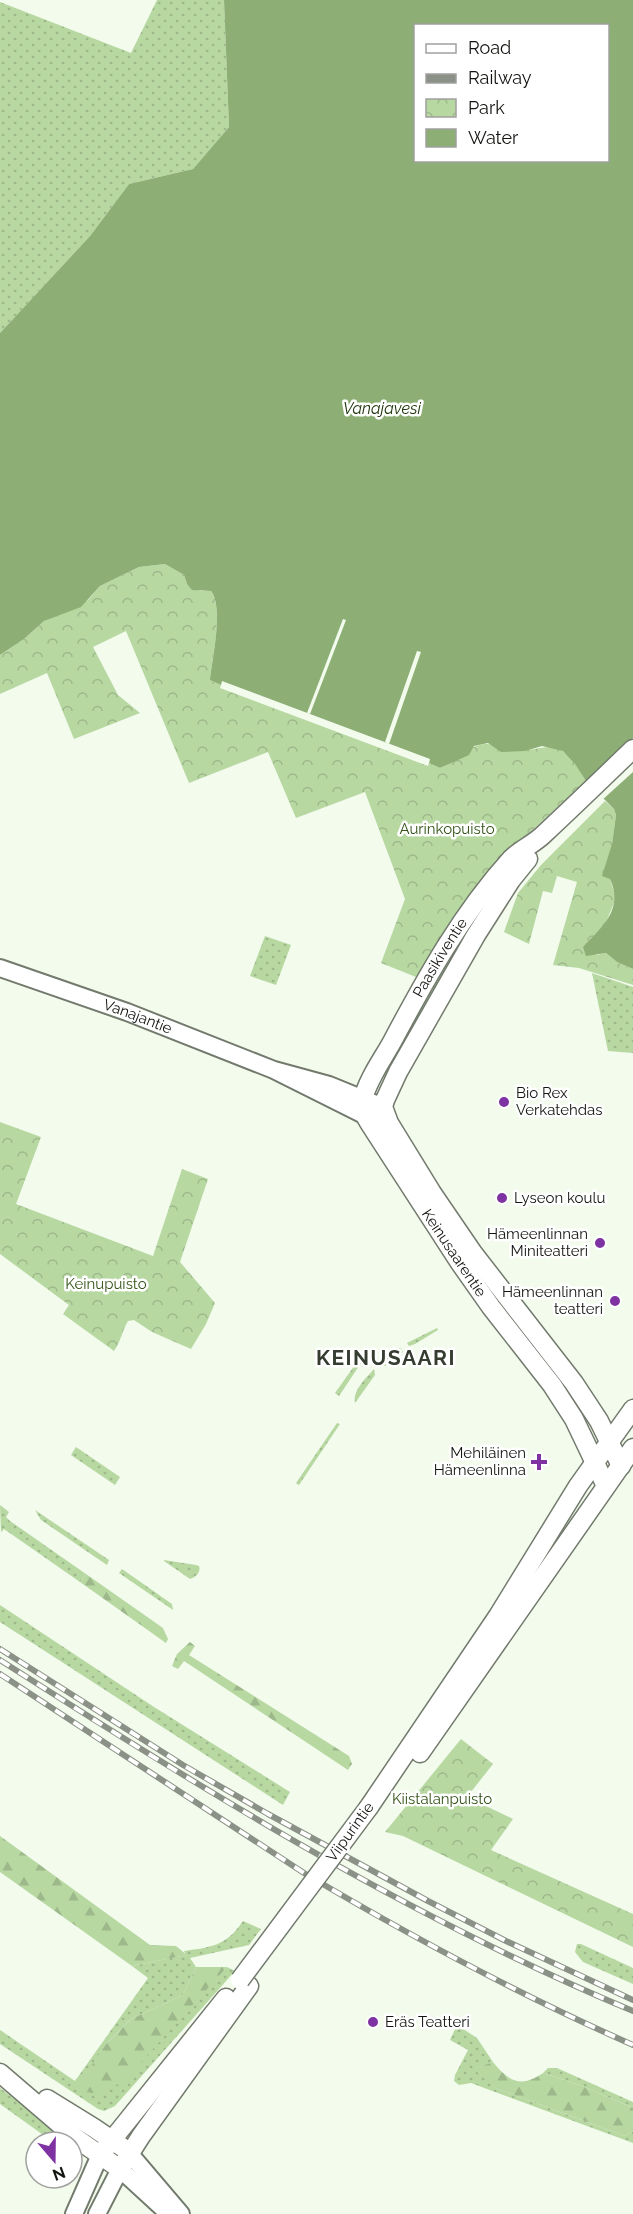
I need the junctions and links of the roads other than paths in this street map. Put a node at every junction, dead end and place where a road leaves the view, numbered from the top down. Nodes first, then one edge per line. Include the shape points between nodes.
1 (633, 750) edge
2 (541, 837) junction
3 (0, 968) edge
4 (364, 1107) junction
5 (383, 1107) junction
6 (633, 1409) edge
7 (609, 1442) junction
8 (633, 1448) edge
9 (595, 1462) junction
10 (621, 1466) junction
11 (606, 1486) junction
12 (373, 1810) junction
13 (245, 1983) junction
14 (1, 2073) edge
15 (112, 2139) junction
16 (100, 2155) junction
17 (125, 2162) junction
18 (74, 2214) edge
19 (98, 2214) edge
20 (169, 2214) edge
21 (181, 2214) edge

1 - 2 main road, Paasikiventie
2 - 4 main road, Paasikiventie via 513,857 472,907 426,980 373,1077
2 - 5 main road, Paasikiventie via 476,935 398,1072
3 - 4 street, Vanajantie via 127,1012 274,1070 329,1085
4 - 5 street via 373,1115
4 - 9 main road, Keinusaarentie via 460,1263 552,1385
5 - 7 main road, Keinusaarentie via 437,1201 574,1383
6 - 7 main road, Viipurintie
7 - 9 main road, Viipurintie
7 - 10 main road, Keinusaarentie
8 - 10 main road, Viipurintie
9 - 11 main road, Keinusaarentie
9 - 12 main road, Viipurintie
10 - 11 main road, Viipurintie
11 - 12 main road, Viipurintie
12 - 13 main road, Viipurintie
13 - 15 main road, Viipurintie
13 - 17 main road, Viipurintie
14 - 15 main road
14 - 16 main road
15 - 16 main road, Viipurintie
15 - 17 main road
16 - 17 main road
16 - 18 street, Viipurintie
17 - 19 street, Viipurintie
17 - 20 street
17 - 21 street

